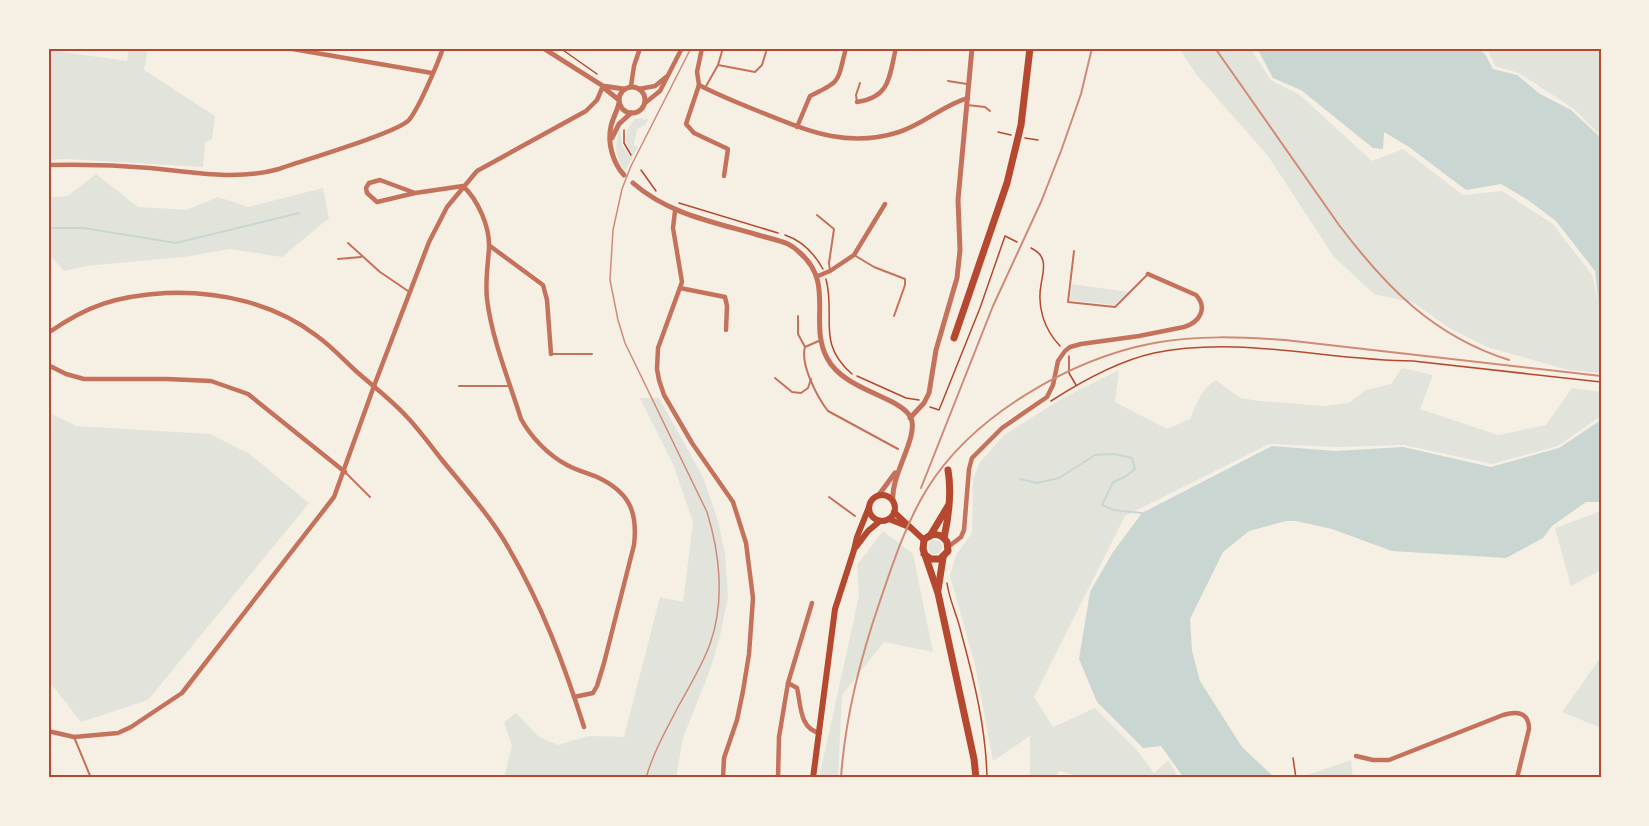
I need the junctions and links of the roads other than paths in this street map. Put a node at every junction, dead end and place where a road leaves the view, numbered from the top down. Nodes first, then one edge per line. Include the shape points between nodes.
1 (286, 48) edge
2 (443, 48) edge
3 (543, 48) edge
4 (640, 48) edge
5 (682, 48) edge
6 (702, 48) edge
7 (723, 48) edge
8 (846, 48) edge
9 (896, 48) edge
10 (972, 48) edge
11 (1030, 49) edge
12 (766, 52) dead end
13 (718, 65) junction
14 (432, 74) junction
15 (668, 75) junction
16 (948, 81) dead end
17 (603, 83) junction
18 (860, 83) dead end
19 (969, 84) junction
20 (699, 85) junction
21 (631, 86) junction
22 (639, 88) junction
23 (705, 88) junction
24 (624, 89) junction
25 (968, 98) junction
26 (619, 102) junction
27 (857, 102) joint
28 (645, 103) junction
29 (967, 105) junction
30 (990, 111) dead end
31 (631, 113) junction
32 (797, 127) junction
33 (611, 142) junction
34 (48, 165) edge
35 (624, 176) dead end
36 (724, 176) dead end
37 (633, 183) dead end
38 (463, 186) junction
39 (415, 193) junction
40 (885, 204) dead end
41 (675, 211) junction
42 (816, 215) dead end
43 (348, 243) dead end
44 (490, 246) junction
45 (1074, 251) dead end
46 (854, 255) junction
47 (361, 257) junction
48 (338, 258) dead end
49 (827, 272) junction
50 (1148, 274) joint
51 (818, 276) junction
52 (680, 288) junction
53 (411, 293) junction
54 (798, 315) dead end
55 (894, 316) dead end
56 (726, 330) dead end
57 (48, 333) edge
58 (954, 338) dead end
59 (821, 340) junction
60 (806, 347) junction
61 (551, 354) joint
62 (592, 354) dead end
63 (48, 365) edge
64 (775, 378) dead end
65 (810, 379) junction
66 (374, 386) junction
67 (459, 386) dead end
68 (510, 386) junction
69 (910, 418) junction
70 (898, 449) dead end
71 (898, 469) junction
72 (948, 470) dead end
73 (345, 472) junction
74 (878, 496) junction
75 (370, 497) dead end
76 (829, 497) dead end
77 (893, 501) junction
78 (948, 506) junction
79 (869, 507) junction
80 (894, 512) junction
81 (855, 516) dead end
82 (889, 519) junction
83 (880, 521) junction
84 (909, 527) junction
85 (927, 538) junction
86 (944, 538) junction
87 (948, 547) junction
88 (854, 550) junction
89 (924, 554) junction
90 (943, 558) junction
91 (938, 592) junction
92 (812, 603) dead end
93 (788, 683) junction
94 (574, 697) junction
95 (584, 727) dead end
96 (48, 731) edge
97 (820, 733) junction
98 (74, 737) junction
99 (1356, 756) dead end
100 (91, 778) edge
101 (723, 778) edge
102 (778, 778) edge
103 (813, 778) edge
104 (976, 778) edge
105 (1517, 778) edge

1 - 14 street
2 - 14 street
3 - 17 street
4 - 21 street
5 - 15 street
6 - 20 street via 697,72
7 - 13 lane
8 - 32 street via 836,81 810,96
9 - 27 street via 886,85 879,95
10 - 19 street
11 - 58 highway via 1021,125 1007,183
12 - 13 lane via 755,72
13 - 23 lane
14 - 34 street via 413,113 400,126 262,174
15 - 22 street via 655,86
15 - 28 street via 660,91
16 - 19 lane
17 - 24 street
17 - 26 street
17 - 38 street via 597,100 586,111 498,158
18 - 27 lane
19 - 25 street
20 - 23 street
20 - 36 street via 686,124 694,133 728,149
21 - 22 street
21 - 24 street
22 - 28 street
23 - 32 street
24 - 26 street
25 - 29 street
25 - 32 street via 912,128 879,137 832,138
26 - 31 street via 622,109
26 - 33 street via 610,129
28 - 31 street
29 - 30 lane
29 - 69 street via 958,200 957,278 936,350 928,398
31 - 33 street via 619,124
33 - 35 street via 615,164
37 - 41 street
38 - 39 street
38 - 44 street via 478,205
38 - 53 street via 429,242
39 - 39 street via 380,180 366,188 377,202
40 - 46 street
41 - 51 street via 790,244
41 - 52 street
42 - 49 lane via 834,229
43 - 47 lane
44 - 61 street via 543,285
44 - 68 street via 487,299
45 - 50 lane via 1068,302 1115,307
46 - 49 street
46 - 55 lane via 905,279
47 - 48 lane
47 - 53 lane
49 - 51 street
50 - 87 street via 1196,295 1203,308 1196,322 1139,336 1081,344 1065,351 1047,398 1002,428 972,458 964,530
51 - 59 street
52 - 56 street via 725,297
52 - 101 street via 658,348 659,380 692,444 733,502 746,543 753,598 744,691 724,758
53 - 66 street
54 - 60 lane via 798,334
57 - 66 street via 72,316 112,300 141,294 219,295 271,310 316,335
59 - 60 lane
59 - 69 street via 828,360 841,376 901,408
60 - 65 lane via 803,355
61 - 62 lane
63 - 73 street via 84,379 211,381 248,394
64 - 65 lane via 792,392 801,393 808,388
65 - 70 lane via 828,411
66 - 73 street
66 - 94 street via 407,417 507,545 536,598
67 - 68 lane
68 - 94 street via 526,429 568,466 619,490 630,503 634,520 634,545 597,686 593,693
69 - 71 street via 913,430
71 - 74 street
71 - 77 street
72 - 78 highway
73 - 75 lane
73 - 98 street via 334,497 183,693 118,733
74 - 77 main road
74 - 79 main road
76 - 81 lane
77 - 80 main road
78 - 85 highway
78 - 86 highway
79 - 83 main road via 872,516
79 - 88 main road
80 - 82 main road
80 - 84 main road
82 - 83 main road
82 - 84 main road
83 - 88 main road
84 - 85 main road
85 - 86 highway via 936,534
85 - 89 highway
86 - 87 highway
87 - 90 highway
88 - 97 main road via 835,609
89 - 90 highway via 931,559
89 - 91 highway
90 - 91 highway
91 - 104 highway
92 - 93 street
93 - 97 street via 796,688 804,723
93 - 102 street via 779,737
94 - 95 street
96 - 98 street
97 - 103 main road
98 - 100 lane
99 - 105 street via 1389,760 1519,712 1526,716 1529,729

